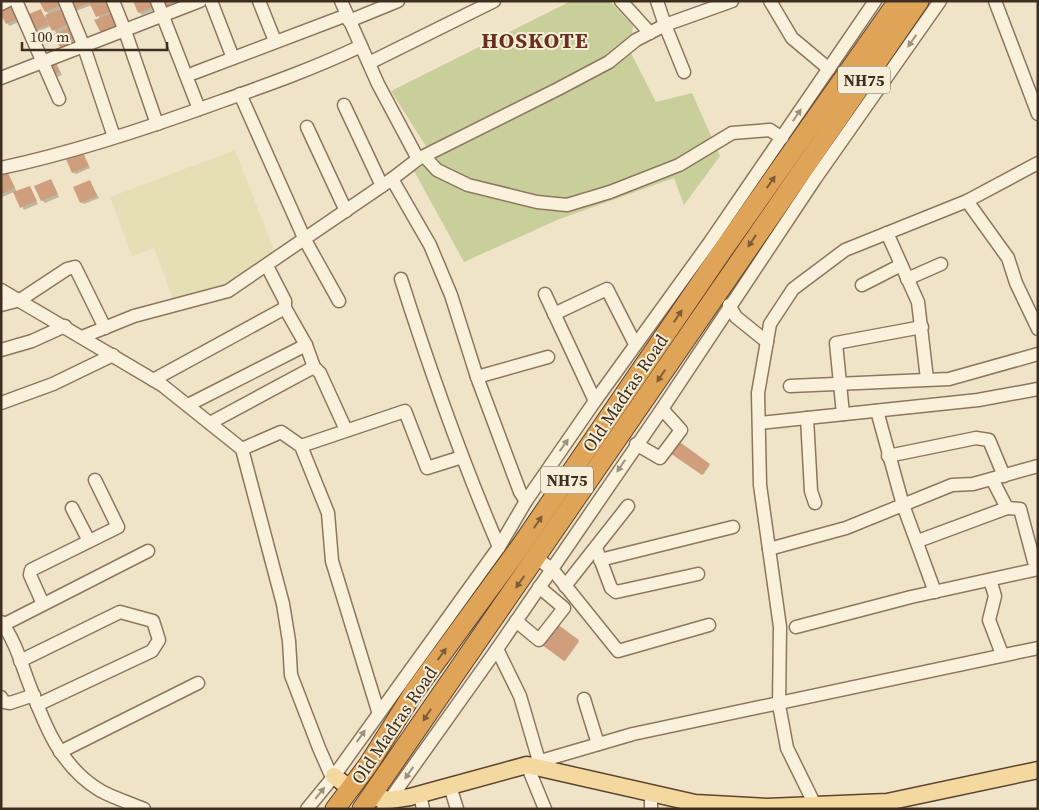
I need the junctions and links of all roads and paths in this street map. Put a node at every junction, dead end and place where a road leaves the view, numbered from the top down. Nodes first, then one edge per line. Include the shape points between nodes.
1 (7, 1) edge
2 (16, 1) edge
3 (65, 1) edge
4 (113, 1) edge
5 (157, 1) edge
6 (200, 1) edge
7 (211, 1) edge
8 (259, 1) edge
9 (341, 1) edge
10 (398, 1) edge
11 (494, 1) edge
12 (621, 1) edge
13 (657, 1) edge
14 (732, 1) edge
15 (770, 1) edge
16 (875, 1) edge
17 (898, 1) edge
18 (919, 1) edge
19 (940, 1) edge
20 (995, 1) edge
21 (1, 4) edge
22 (163, 16) junction
23 (348, 18) junction
24 (666, 25) junction
25 (126, 30) junction
26 (650, 33) junction
27 (275, 41) junction
28 (361, 46) junction
29 (84, 47) junction
30 (233, 58) junction
31 (43, 63) junction
32 (369, 63) junction
33 (829, 69) junction
34 (684, 72) dead end
35 (194, 73) dead end
36 (1, 77) edge
37 (240, 94) junction
38 (60, 98) dead end
39 (344, 105) dead end
40 (199, 109) junction
41 (1038, 114) edge
42 (157, 124) junction
43 (307, 127) dead end
44 (114, 137) junction
45 (422, 158) junction
46 (800, 159) junction
47 (1038, 163) edge
48 (1, 168) edge
49 (387, 183) junction
50 (967, 201) junction
51 (346, 211) junction
52 (886, 233) junction
53 (305, 240) junction
54 (716, 246) junction
55 (941, 264) dead end
56 (267, 266) junction
57 (901, 266) junction
58 (401, 279) dead end
59 (907, 279) junction
60 (862, 285) dead end
61 (1, 290) edge
62 (545, 294) dead end
63 (20, 300) junction
64 (339, 301) dead end
65 (1, 305) edge
66 (729, 305) junction
67 (285, 308) junction
68 (554, 314) junction
69 (64, 326) junction
70 (922, 327) junction
71 (105, 328) junction
72 (1038, 329) edge
73 (82, 337) junction
74 (767, 342) junction
75 (635, 344) junction
76 (306, 345) junction
77 (1, 350) edge
78 (1038, 354) edge
79 (113, 355) junction
80 (548, 357) dead end
81 (314, 367) junction
82 (477, 377) junction
83 (927, 379) junction
84 (154, 380) junction
85 (840, 383) junction
86 (790, 386) dead end
87 (1038, 389) edge
88 (595, 401) junction
89 (1, 403) edge
90 (188, 405) junction
91 (662, 409) junction
92 (877, 411) junction
93 (843, 414) junction
94 (807, 418) junction
95 (759, 423) junction
96 (210, 424) junction
97 (346, 430) junction
98 (636, 444) junction
99 (301, 446) junction
100 (242, 449) junction
101 (888, 456) junction
102 (462, 457) junction
103 (1038, 466) edge
104 (998, 478) junction
105 (95, 480) dead end
106 (526, 501) junction
107 (815, 503) dead end
108 (903, 505) junction
109 (628, 506) dead end
110 (72, 508) dead end
111 (1006, 508) junction
112 (733, 527) dead end
113 (88, 541) junction
114 (918, 541) junction
115 (499, 547) junction
116 (769, 549) junction
117 (148, 551) dead end
118 (598, 554) junction
119 (536, 558) junction
120 (552, 569) junction
121 (1037, 569) edge
122 (698, 574) dead end
123 (990, 580) junction
124 (565, 586) junction
125 (539, 587) junction
126 (935, 592) junction
127 (43, 604) junction
128 (516, 621) junction
129 (2, 623) edge
130 (708, 625) dead end
131 (796, 627) dead end
132 (1038, 648) edge
133 (497, 649) junction
134 (1002, 654) junction
135 (20, 661) junction
136 (198, 683) dead end
137 (1, 697) edge
138 (584, 699) dead end
139 (35, 700) junction
140 (779, 705) junction
141 (378, 711) junction
142 (598, 744) junction
143 (60, 752) junction
144 (533, 763) junction
145 (1038, 770) edge
146 (334, 776) junction
147 (450, 786) junction
148 (351, 788) junction
149 (421, 801) edge
150 (651, 801) edge
151 (377, 804) edge
152 (815, 805) junction
153 (888, 805) edge
154 (711, 806) edge
155 (144, 809) edge
156 (307, 809) edge
157 (335, 809) edge
158 (457, 809) edge
159 (545, 809) edge

1 - 21 street
2 - 31 street
3 - 29 street
4 - 25 street
5 - 22 street
6 - 22 street
7 - 30 street
8 - 27 street
9 - 23 street
10 - 23 street
11 - 32 street
12 - 26 street
13 - 24 street
14 - 24 street
15 - 33 street via 792,38
16 - 33 street
17 - 46 highway, Old Madras Road / NH75
18 - 46 highway, Old Madras Road / NH75
19 -> 46 street
20 - 41 street
22 - 25 street
22 - 40 street
23 - 27 street
23 - 28 street
24 - 26 street
24 - 34 street
25 - 29 street
25 - 42 street
26 - 45 street via 600,66
27 - 30 street
28 - 32 street
28 - 37 street
29 - 31 street
29 - 44 street
30 - 35 street
31 - 36 street
31 - 38 street
32 - 45 street
46 -> 33 street
37 - 40 street
37 - 53 street
39 - 49 street
40 - 42 street
42 - 44 street
43 - 51 street
44 - 48 street
45 - 46 street via 437,170 468,185 537,202 567,205 679,165 732,133 770,130
45 - 49 street
54 -> 46 highway, Old Madras Road / NH75
46 - 66 street
46 -> 119 highway, Old Madras Road / NH75
47 - 50 street
49 - 51 street
49 - 82 street via 430,245 451,295
50 - 52 street
50 - 72 street via 1008,258
51 - 53 street
52 - 57 street
52 - 74 street via 845,250 793,289 770,324
53 - 56 street
53 - 64 street
54 - 75 street
148 -> 54 highway, Old Madras Road / NH75 via 414,692 520,548
55 - 59 street
56 - 67 street via 285,301
56 - 71 street via 228,291 134,316
57 - 59 street
57 - 60 street
58 - 102 street
59 - 70 street via 918,302
61 - 63 street
62 - 68 street
63 - 65 street
63 - 69 street
63 - 71 street via 75,267
66 - 74 street via 736,318
66 - 91 street
67 - 76 street
67 - 84 street
68 - 75 street via 607,289
68 - 88 street
69 - 73 street
69 - 77 street via 32,342
70 - 83 street
70 - 85 street via 836,342
71 - 73 street
73 - 79 street
74 - 95 street via 758,392
75 - 88 street
76 - 81 street
76 - 90 street
78 - 83 street via 949,379
79 - 84 street
79 - 89 street via 53,384
80 - 82 street
81 - 96 street
81 - 97 street via 320,373
82 - 106 street
83 - 85 street
84 - 90 street
85 - 86 street
85 - 93 street
87 - 92 street via 978,400
106 -> 88 street
90 - 96 street
91 - 98 street
91 - 98 street via 681,430 660,458
92 - 93 street
92 - 101 street
93 - 94 street
94 - 95 street
94 - 107 street via 811,491
95 - 116 street via 760,485
96 - 100 street
97 - 99 street
97 - 102 street via 405,411 427,468
98 -> 120 street
99 - 100 street via 281,432
99 - 141 street via 328,513 332,561
100 - 146 street via 283,604 291,676 319,748
101 - 104 street via 976,438 990,440
101 - 108 street
102 - 115 street
103 - 104 street
104 - 108 street via 973,484 952,484
104 - 111 street
105 - 113 street via 118,527
106 - 115 street
108 - 114 street
108 - 116 street via 846,528
109 - 118 street
110 - 113 street
111 - 114 street
111 - 121 street via 1020,509
112 - 118 street
113 - 127 street via 30,570
114 - 126 street
115 - 141 street
116 - 140 street via 780,627
117 - 127 street
118 - 122 street via 611,588 616,592
118 - 124 street
119 - 120 street
119 -> 151 highway, Old Madras Road / NH75
120 - 124 street
120 - 125 street
121 - 123 street
123 - 126 street
123 - 134 street via 995,596 989,620
124 - 130 street via 618,651
125 - 128 street
125 - 128 street via 564,608 539,640
126 - 131 street
127 - 129 street
128 - 133 street
129 - 135 street
132 - 134 street
133 - 144 street via 520,696
133 -> 151 street
134 - 140 street
135 - 139 street
135 - 139 street via 120,612 153,620 160,640 152,651
136 - 143 street
137 - 139 street via 10,703
138 - 142 street
139 - 143 street
140 - 142 street
140 - 152 street via 787,748
146 -> 141 street
142 - 144 street
143 - 155 street via 74,771 101,791
144 - 147 main road
144 - 150 main road
144 - 159 street
145 - 153 main road
146 - 148 main road
156 -> 146 street
147 - 149 main road
147 - 158 street
148 - 157 highway, Old Madras Road / NH75
149 - 151 main road
150 - 154 main road
152 - 153 main road
152 - 154 main road

